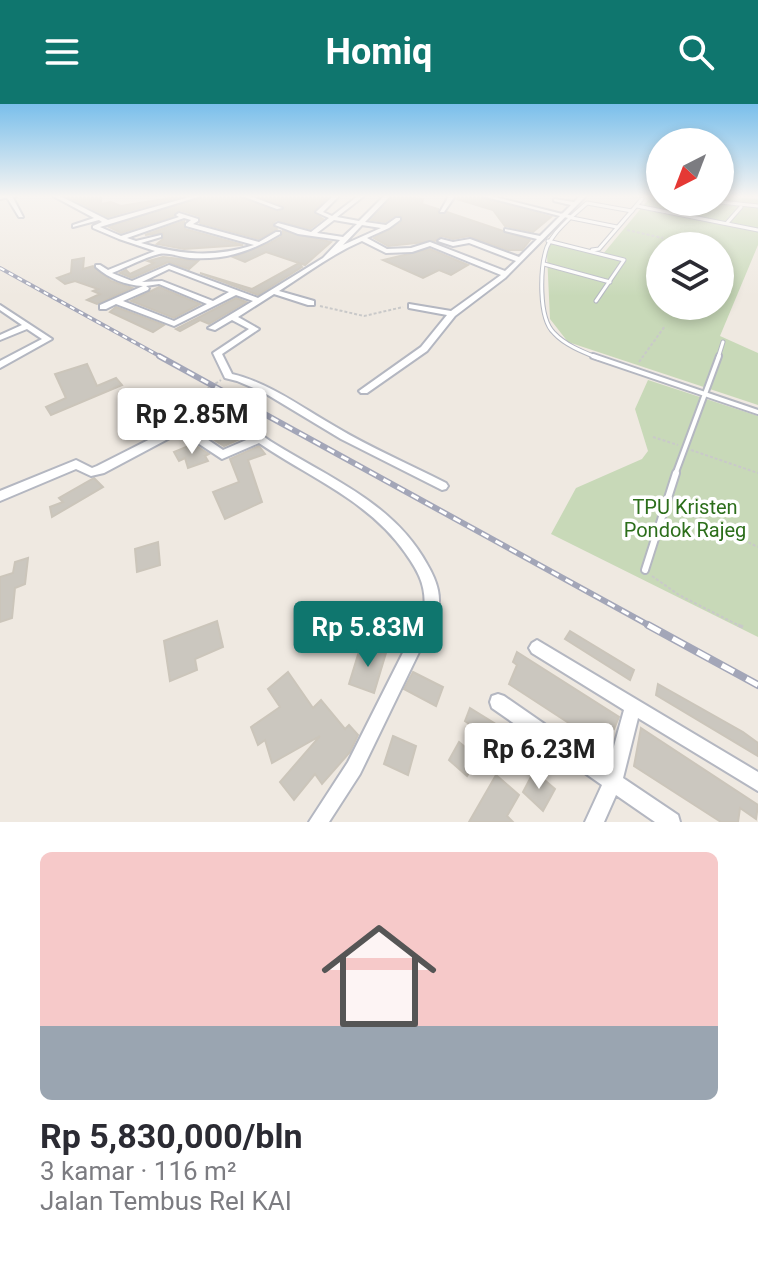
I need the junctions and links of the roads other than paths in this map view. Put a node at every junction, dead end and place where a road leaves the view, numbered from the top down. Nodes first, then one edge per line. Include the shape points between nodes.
1 (102, 230) edge
2 (145, 230) edge
3 (205, 230) edge
4 (277, 230) edge
5 (281, 230) edge
6 (318, 230) edge
7 (353, 230) edge
8 (381, 230) edge
9 (507, 230) dead end
10 (546, 230) edge
11 (558, 230) edge
12 (617, 230) edge
13 (312, 234) junction
14 (159, 236) dead end
15 (538, 237) junction
16 (362, 238) junction
17 (120, 239) junction
18 (343, 239) junction
19 (548, 240) junction
20 (136, 244) junction
21 (259, 244) junction
22 (430, 244) junction
23 (530, 247) junction
24 (543, 250) junction
25 (159, 252) junction
26 (331, 252) junction
27 (520, 260) junction
28 (544, 264) junction
29 (98, 266) dead end
30 (111, 271) dead end
31 (506, 274) junction
32 (610, 282) junction
33 (132, 284) junction
34 (145, 288) junction
35 (272, 291) junction
36 (235, 292) junction
37 (257, 300) junction
38 (116, 301) junction
39 (596, 301) dead end
40 (311, 303) road end
41 (214, 304) junction
42 (412, 306) road end
43 (103, 307) dead end
44 (3, 311) edge
45 (452, 314) junction
46 (232, 317) junction
47 (26, 326) junction
48 (212, 328) dead end
49 (0, 338) edge
50 (723, 342) dead end
51 (0, 365) edge
52 (364, 391) dead end
53 (707, 395) junction
54 (758, 412) edge
55 (182, 427) junction
56 (259, 439) junction
57 (442, 486) dead end
58 (0, 496) edge
59 (645, 570) road end
60 (537, 648) dead end
61 (498, 702) dead end
62 (632, 709) junction
63 (613, 782) junction
64 (758, 782) edge
65 (318, 822) edge
66 (594, 822) edge
67 (671, 822) edge

1 - 17 street
2 - 17 street
3 - 21 street
4 - 21 street
5 - 13 street
6 - 13 street
7 - 18 street
8 - 16 street
9 - 15 street
10 - 15 street
11 - 19 lane
12 - 19 lane via 597,250
13 - 18 street
14 - 20 street
15 - 23 street
16 - 22 street via 386,251
16 - 26 street
17 - 20 street
18 - 26 street
19 - 24 lane
19 - 32 lane via 623,259
20 - 25 street
21 - 25 street via 200,257
22 - 27 street via 470,241
22 - 31 street
23 - 24 street
23 - 27 street
24 - 28 lane
25 - 30 street
26 - 35 street
27 - 31 street
28 - 32 lane
28 - 53 lane via 543,306 553,334 582,351
29 - 33 street
31 - 45 street
32 - 39 lane
33 - 34 street
33 - 36 street via 169,267
34 - 38 street
34 - 41 street via 161,283
35 - 37 street
35 - 40 street
36 - 37 street
36 - 41 street
37 - 46 street
38 - 41 street via 174,324
38 - 43 street
42 - 45 street
44 - 47 street
45 - 52 street via 424,349
46 - 48 street
46 - 57 street via 255,329 218,351 228,376 243,379
47 - 49 street
47 - 51 street via 48,341
50 - 53 lane
53 - 54 lane
53 - 59 lane via 664,503
55 - 56 street via 222,455
55 - 56 street via 188,421 187,405 199,395
55 - 58 street via 100,470 91,472 76,464
56 - 65 street via 392,522 434,595 431,612 354,768
60 - 62 street
61 - 63 street
62 - 63 street
62 - 64 street
63 - 66 street
63 - 67 street

